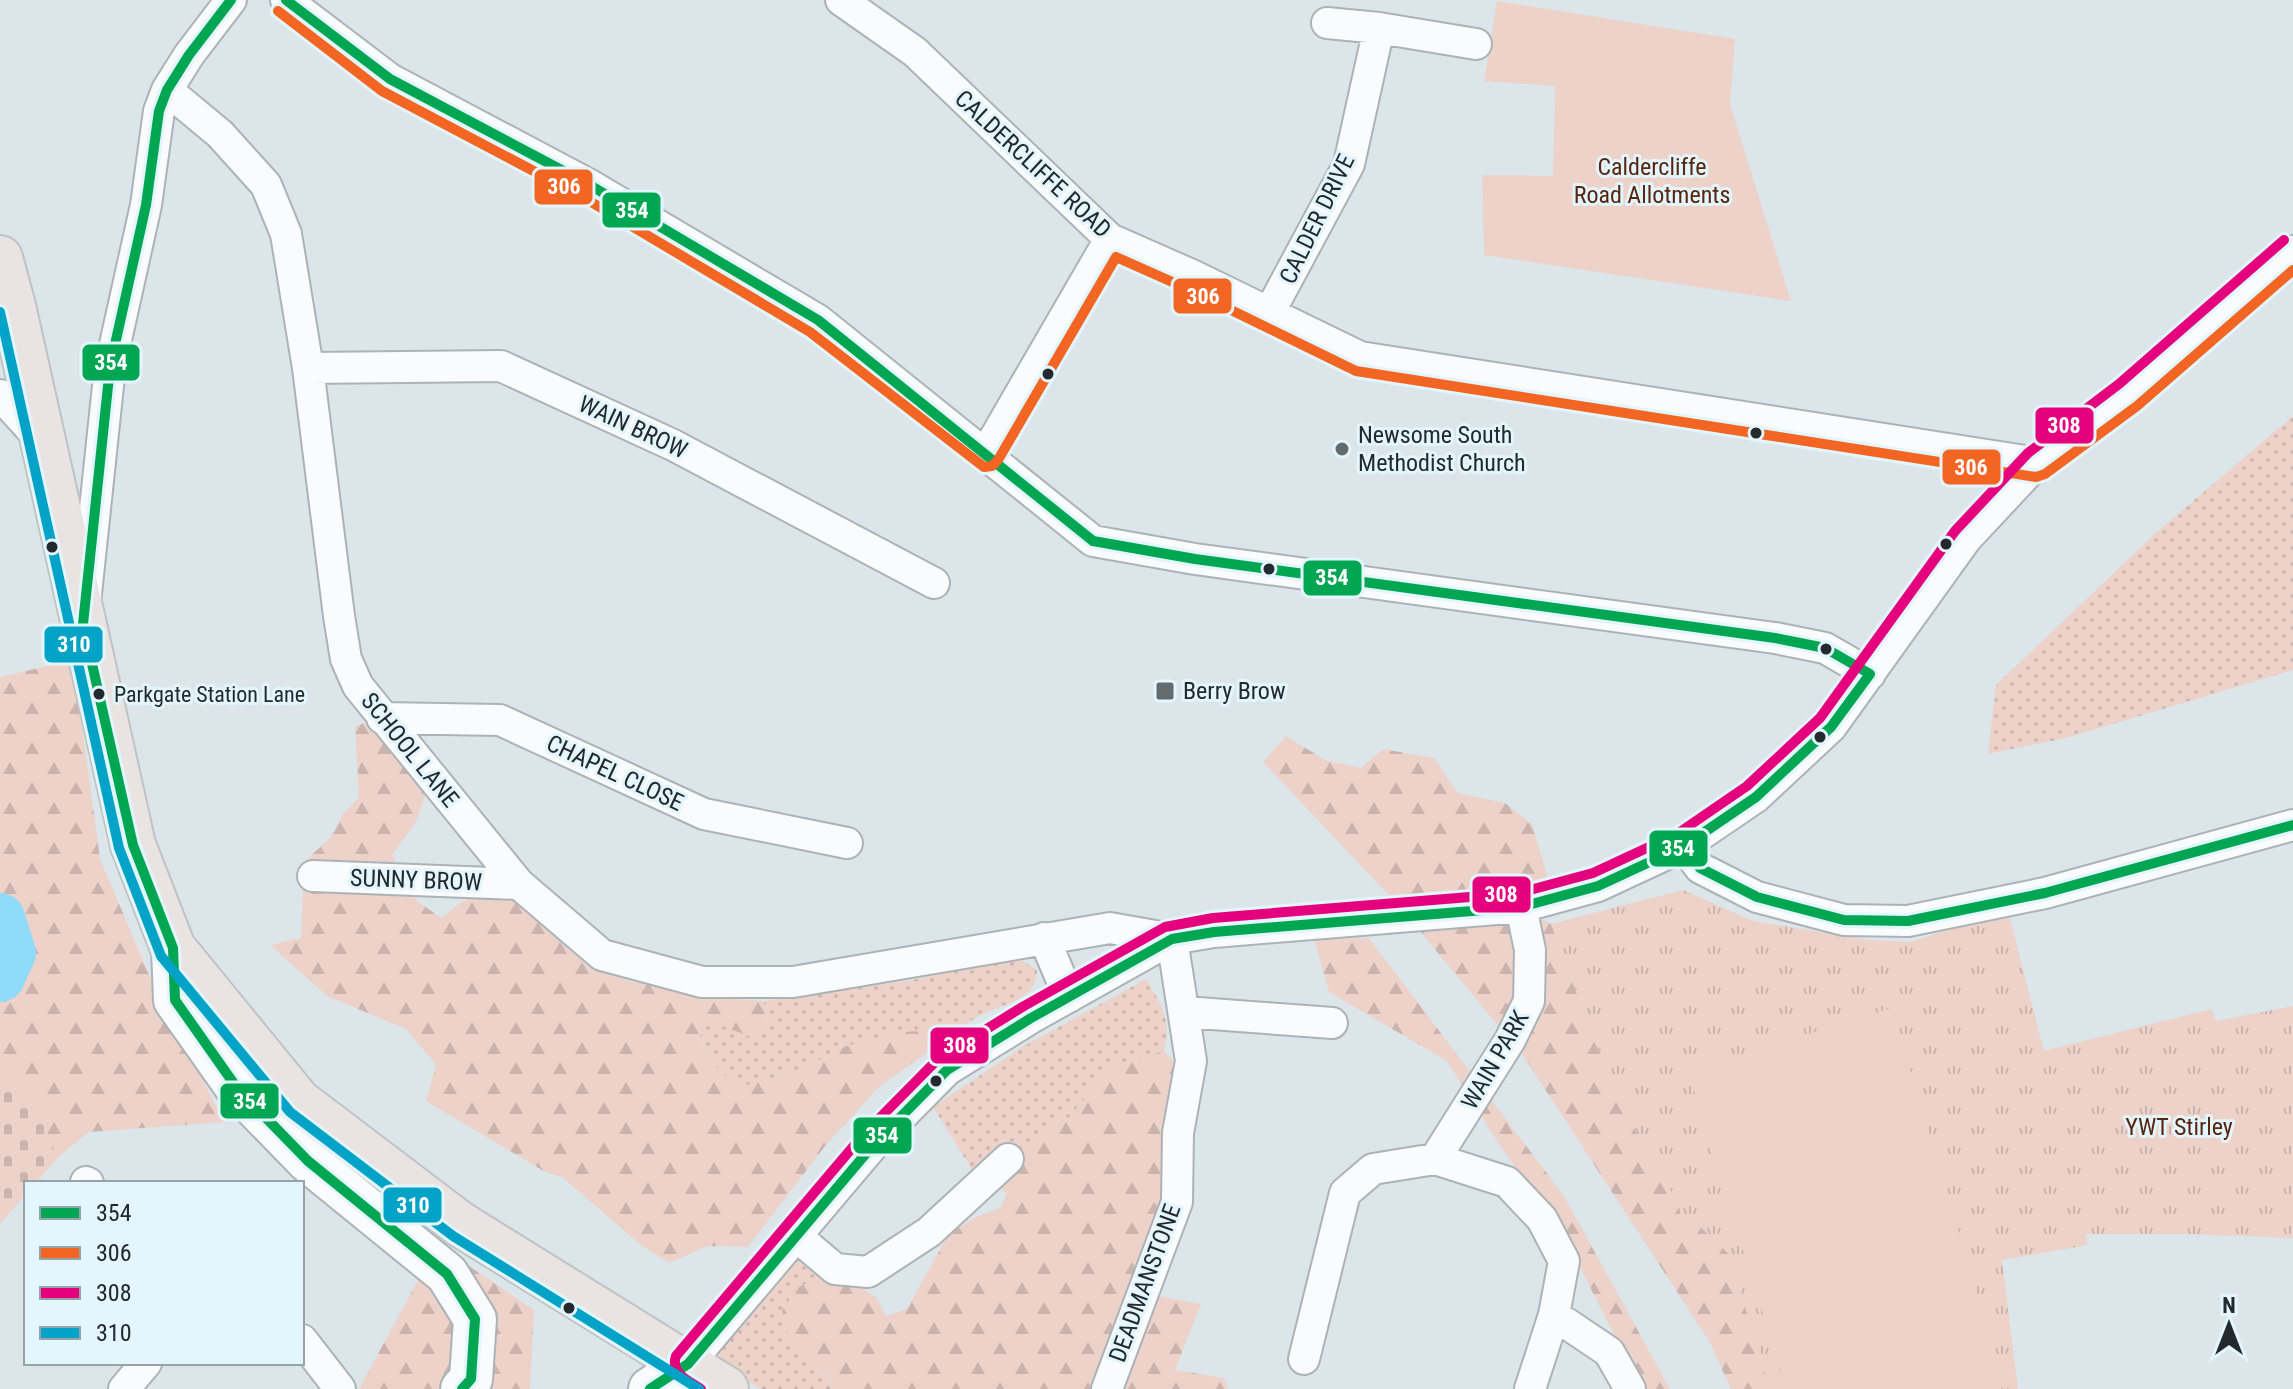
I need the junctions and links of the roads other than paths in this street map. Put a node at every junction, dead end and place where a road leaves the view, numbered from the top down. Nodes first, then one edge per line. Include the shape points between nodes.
1 (286, 0) edge
2 (841, 0) edge
3 (231, 1) edge
4 (1327, 23) dead end
5 (1379, 28) junction
6 (1476, 44) dead end
7 (167, 90) junction
8 (1110, 239) junction
9 (2293, 251) edge
10 (0, 258) edge
11 (1268, 315) junction
12 (308, 368) junction
13 (0, 395) edge
14 (44, 444) junction
15 (986, 453) junction
16 (2037, 463) junction
17 (934, 583) dead end
18 (83, 624) junction
19 (1870, 674) junction
20 (382, 718) junction
21 (2293, 825) edge
22 (847, 843) dead end
23 (1684, 846) junction
24 (313, 876) dead end
25 (519, 884) junction
26 (1521, 907) junction
27 (1044, 938) junction
28 (1172, 939) junction
29 (173, 948) junction
30 (1069, 997) junction
31 (1185, 1012) junction
32 (1332, 1023) dead end
33 (1008, 1159) dead end
34 (1435, 1159) junction
35 (795, 1235) junction
36 (1554, 1315) junction
37 (304, 1343) edge
38 (1304, 1359) dead end
39 (688, 1364) junction
40 (144, 1365) edge
41 (124, 1389) edge
42 (340, 1389) edge
43 (462, 1389) edge
44 (650, 1389) edge
45 (726, 1389) edge
46 (1107, 1389) edge
47 (1530, 1389) edge
48 (1630, 1389) edge

1 - 15 street via 390,79 588,184 818,320
2 - 8 street, CALDERCLIFFE ROAD via 915,52
3 - 7 street
4 - 5 street
5 - 6 street
5 - 11 street, CALDER DRIVE via 1349,164
7 - 12 street, SCHOOL LANE via 220,134 266,185 286,234
7 - 18 street via 110,367
8 - 11 street, CALDERCLIFFE ROAD
8 - 15 street
9 - 16 street via 2128,395
10 - 14 main road
11 - 16 street, CALDERCLIFFE ROAD via 1360,357
12 - 17 street, WAIN BROW via 501,366 673,445
12 - 20 street, SCHOOL LANE via 346,659
13 - 14 street
14 - 18 main road
15 - 19 street via 1093,541 1775,638 1825,648
16 - 19 street via 1966,539
18 - 29 main road via 133,845
19 - 23 street via 1831,727 1794,762 1756,797
20 - 22 street, CHAPEL CLOSE via 500,720 704,814
20 - 25 street, SCHOOL LANE
21 - 23 street via 2045,893 1908,921 1844,920 1757,897 1700,868
23 - 26 street via 1598,886
24 - 25 street, SUNNY BROW
25 - 27 street, SCHOOL LANE via 602,955 702,982 793,982
26 - 28 street
26 - 34 street, WAIN PARK via 1530,950 1529,1001
27 - 28 street, SCHOOL LANE via 1110,928
27 - 30 street
28 - 30 street
28 - 31 street, DEADMANSTONE
29 - 39 main road via 298,1101 460,1224
29 - 43 main road via 175,1000 237,1088 308,1161 447,1274 475,1319 471,1379
30 - 35 street via 947,1070
31 - 32 street
31 - 46 street, DEADMANSTONE via 1191,1061 1178,1133 1177,1202
33 - 35 street via 929,1232 868,1272 835,1269
34 - 36 street via 1507,1182 1542,1219 1564,1261
34 - 38 street via 1373,1169 1345,1193
35 - 39 street
36 - 47 street
36 - 48 street via 1609,1352
37 - 42 street
39 - 44 main road
39 - 45 main road
40 - 41 street

